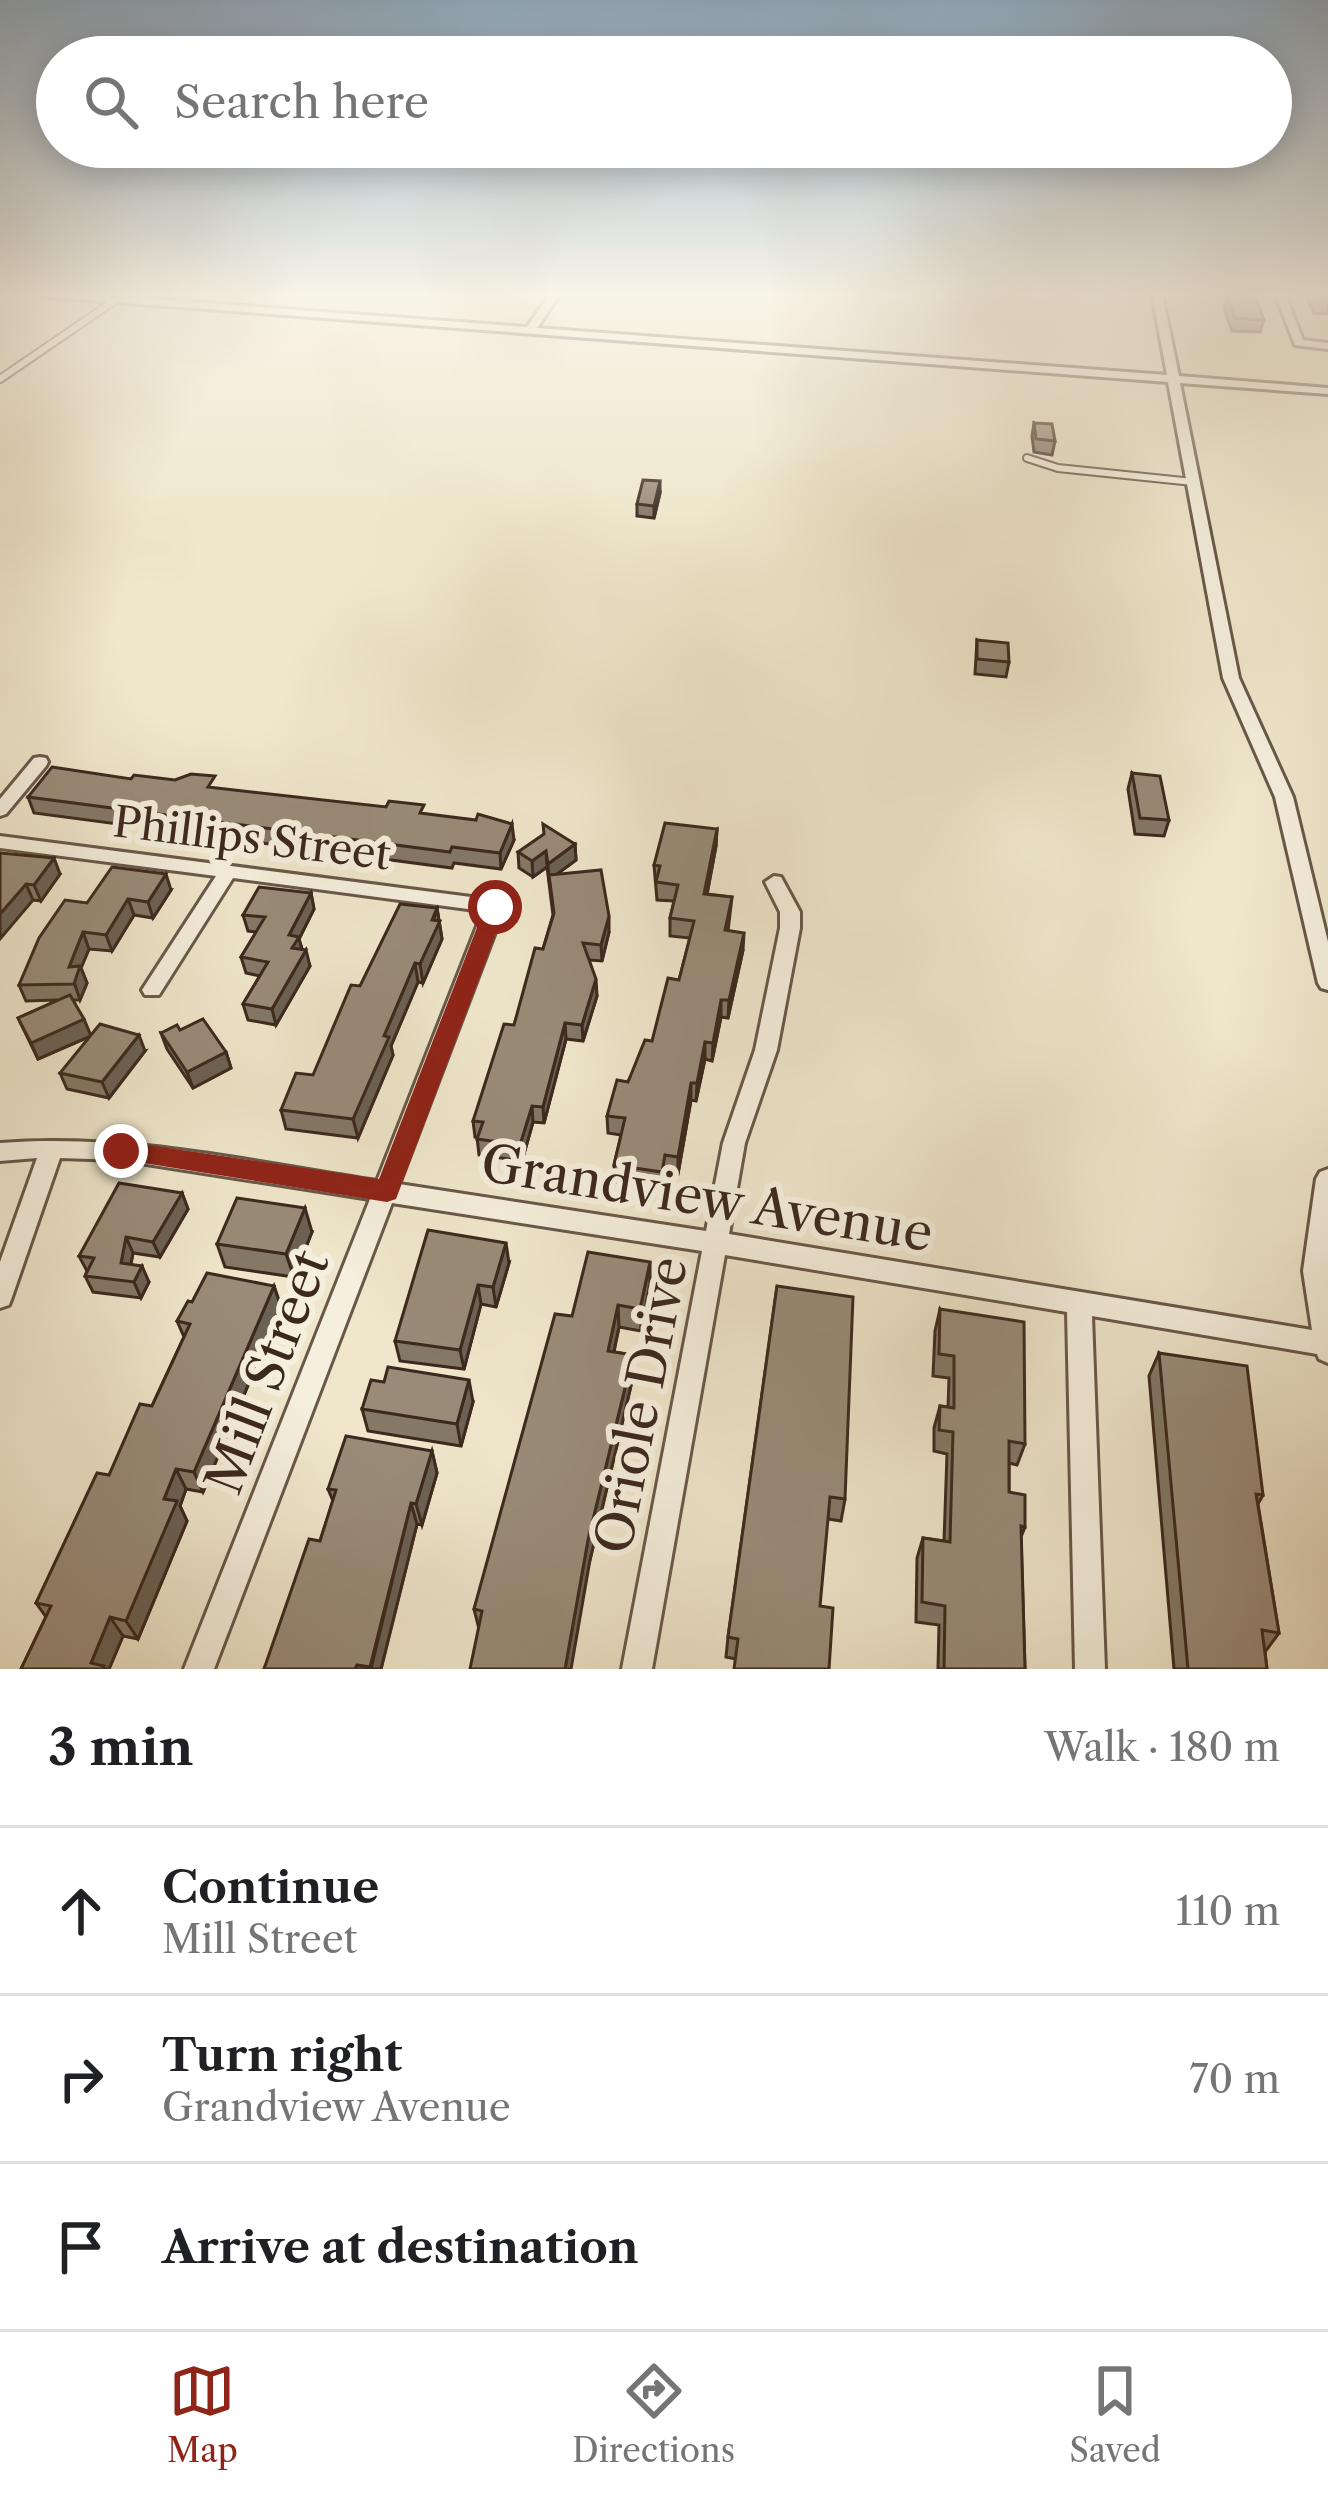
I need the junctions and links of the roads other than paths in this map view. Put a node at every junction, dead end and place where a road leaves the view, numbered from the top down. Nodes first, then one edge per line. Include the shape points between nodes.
1 (1083, 372) edge
2 (1173, 372) edge
3 (1174, 379) junction
4 (1328, 391) edge
5 (1027, 458) dead end
6 (1193, 482) junction
7 (40, 762) dead end
8 (0, 810) edge
9 (0, 842) edge
10 (228, 872) junction
11 (774, 882) dead end
12 (495, 907) joint
13 (1327, 974) edge
14 (152, 990) dead end
15 (52, 1148) junction
16 (0, 1152) edge
17 (1328, 1179) edge
18 (387, 1191) junction
19 (717, 1243) junction
20 (0, 1298) edge
21 (1079, 1306) junction
22 (1328, 1348) edge
23 (199, 1669) edge
24 (638, 1669) edge
25 (1090, 1669) edge

1 - 3 street
2 - 3 street
3 - 4 street
3 - 6 street
5 - 6 lane
6 - 13 street via 1231,677 1285,797
7 - 8 street
9 - 10 street, Phillips Street
10 - 12 street, Phillips Street
10 - 14 street
11 - 19 street, Oriole Drive via 790,928 766,1050 734,1143
12 - 18 street, Mill Street
15 - 16 street, Grandview Avenue
15 - 18 street, Grandview Avenue
15 - 20 street
17 - 22 street via 1316,1271
18 - 19 street, Grandview Avenue
18 - 23 street, Mill Street
19 - 21 street, Grandview Avenue
19 - 24 street, Oriole Drive
21 - 22 street, Grandview Avenue
21 - 25 street

